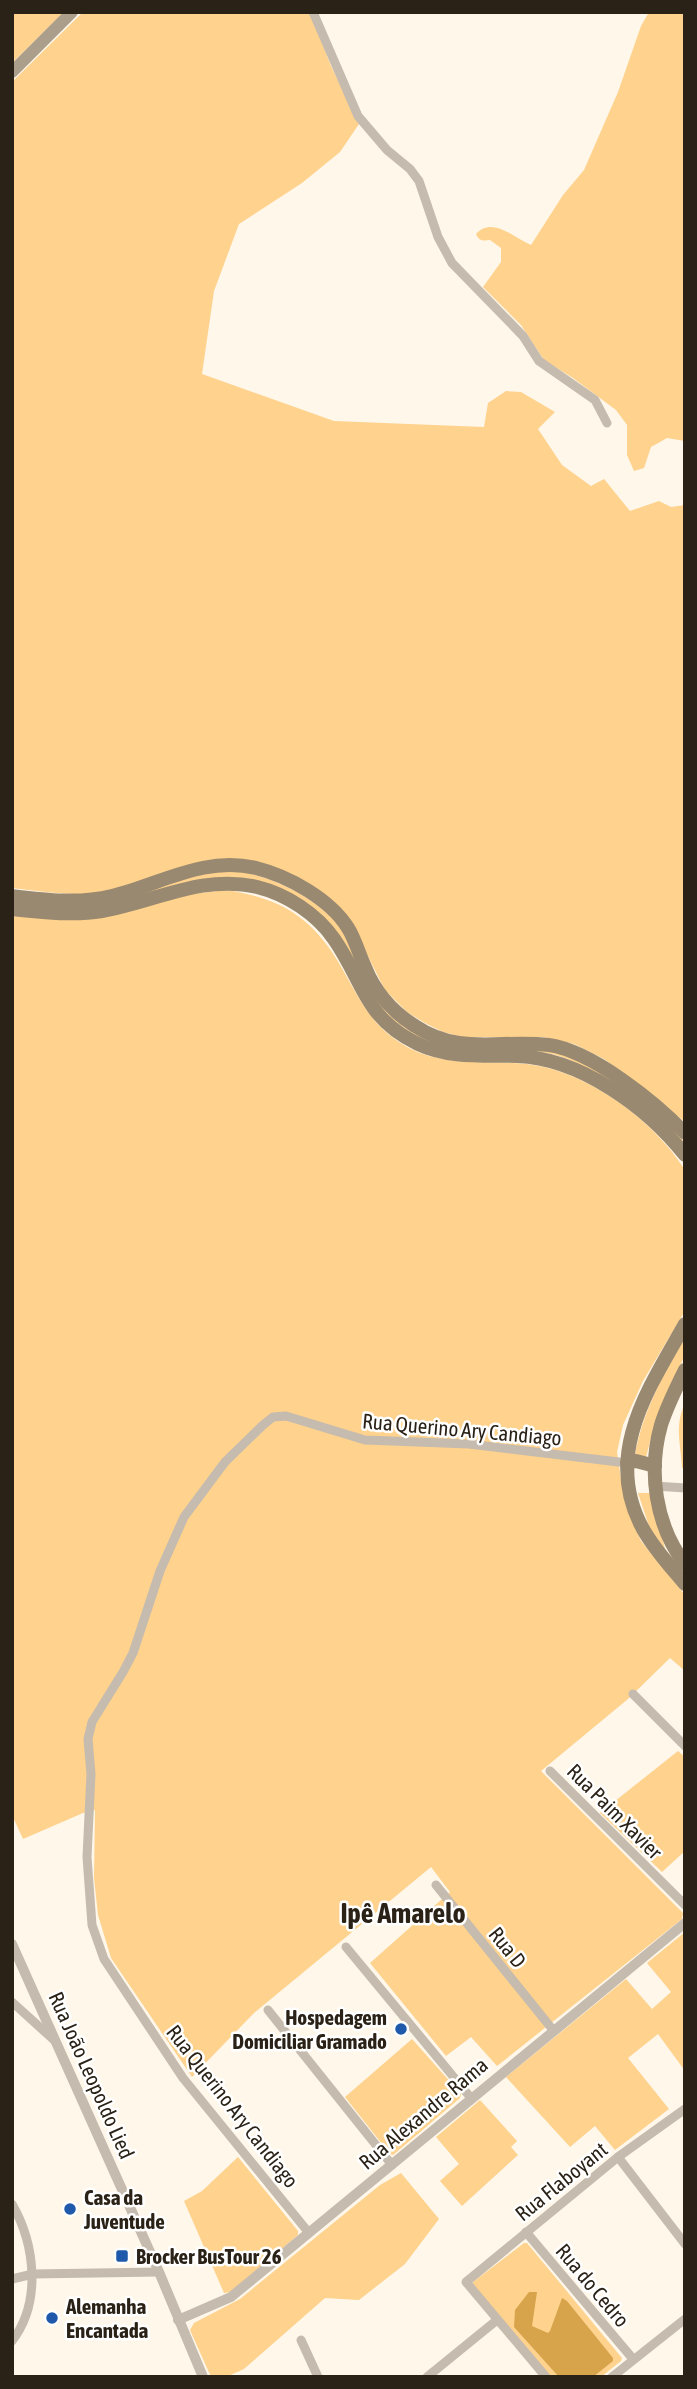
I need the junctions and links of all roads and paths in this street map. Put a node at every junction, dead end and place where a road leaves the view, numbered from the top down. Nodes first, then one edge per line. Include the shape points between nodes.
1 (72, 12) edge
2 (313, 12) edge
3 (12, 72) edge
4 (607, 423) dead end
5 (12, 896) edge
6 (12, 909) edge
7 (685, 1133) edge
8 (685, 1155) edge
9 (685, 1324) edge
10 (685, 1370) edge
11 (627, 1463) junction
12 (654, 1466) junction
13 (629, 1486) junction
14 (655, 1486) junction
15 (685, 1488) edge
16 (685, 1564) edge
17 (685, 1584) edge
18 (633, 1695) dead end
19 (685, 1746) edge
20 (550, 1771) dead end
21 (436, 1885) dead end
22 (685, 1905) edge
23 (685, 1923) edge
24 (12, 1944) edge
25 (346, 1947) dead end
26 (12, 2002) edge
27 (268, 2010) dead end
28 (553, 2030) junction
29 (55, 2041) junction
30 (471, 2098) junction
31 (685, 2109) edge
32 (618, 2157) junction
33 (392, 2165) junction
34 (12, 2204) edge
35 (526, 2232) junction
36 (309, 2233) junction
37 (685, 2244) edge
38 (159, 2272) junction
39 (33, 2274) junction
40 (12, 2279) edge
41 (685, 2319) edge
42 (178, 2320) junction
43 (497, 2320) junction
44 (12, 2340) edge
45 (301, 2340) dead end
46 (633, 2360) junction
47 (203, 2377) edge
48 (318, 2377) edge
49 (427, 2377) edge
50 (546, 2377) edge
51 (612, 2377) edge

1 - 3 main road
2 - 4 street via 358,116 419,181 452,263 523,336 539,360 595,400
5 - 7 main road via 92,900 202,866 238,865 274,874 310,893 339,917 353,936 375,989 418,1028 461,1044 530,1044 577,1052 613,1074
6 - 8 main road via 99,912 186,888 224,883 269,891 295,903 323,926 364,996 401,1034 444,1053 534,1057 570,1066 651,1119
9 - 11 main road via 643,1398
10 - 12 main road via 661,1427
11 - 12 main road
11 - 13 main road
11 - 36 street, Rua Querino Ary Candiago via 469,1444 365,1440 286,1416 273,1417 225,1462 184,1517 132,1653 92,1722 88,1739 89,1905 104,1959 183,2077
12 - 14 main road
13 - 14 main road
13 - 17 main road via 643,1529
14 - 15 street
14 - 16 main road via 664,1528
18 - 19 street
20 - 22 street, Rua Paim Xavier
21 - 28 street, Rua D
23 - 28 street, Rua Alexandre Rama
24 - 29 street, Rua João Leopoldo Lied
25 - 30 street
26 - 29 street
27 - 33 street
28 - 30 street, Rua Alexandre Rama
29 - 38 street, Rua João Leopoldo Lied
30 - 33 street, Rua Alexandre Rama
31 - 32 street, Rua Flaboyant
32 - 35 street, Rua Flaboyant
32 - 37 street
33 - 36 street, Rua Alexandre Rama
34 - 39 street via 27,2240
35 - 43 street, Rua Flaboyant via 466,2282
35 - 46 street, Rua do Cedro
36 - 42 street, Rua Alexandre Rama via 232,2297
38 - 39 street
38 - 42 street, Rua João Leopoldo Lied
39 - 40 street
39 - 44 street via 24,2323
41 - 46 street
42 - 47 street, Rua João Leopoldo Lied
43 - 49 street
43 - 50 street
45 - 48 street
46 - 51 street

